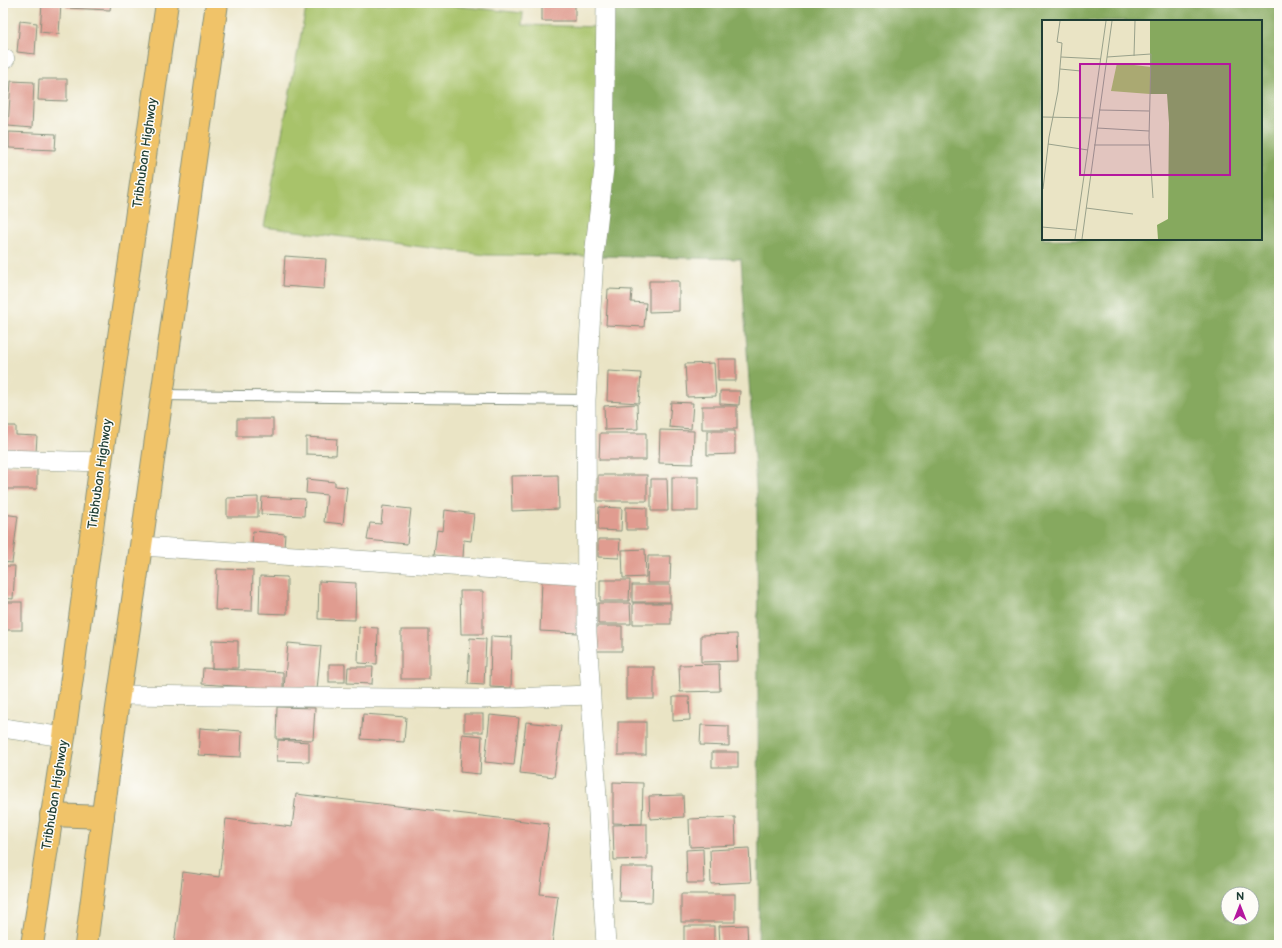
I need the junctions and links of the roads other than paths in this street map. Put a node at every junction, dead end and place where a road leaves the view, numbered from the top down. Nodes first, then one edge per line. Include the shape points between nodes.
1 (167, 3) edge
2 (217, 3) edge
3 (606, 3) edge
4 (162, 395) junction
5 (586, 400) junction
6 (3, 459) edge
7 (101, 462) junction
8 (141, 546) junction
9 (587, 575) junction
10 (120, 695) junction
11 (590, 695) junction
12 (3, 728) edge
13 (64, 736) junction
14 (51, 815) junction
15 (102, 816) junction
16 (32, 945) edge
17 (86, 945) edge
18 (606, 945) edge

1 - 7 highway, Tribhuban Highway
2 - 4 highway
3 - 5 street via 604,168 594,256
4 - 5 lane
4 - 8 highway
5 - 9 street
6 - 7 street
7 - 13 highway, Tribhuban Highway
8 - 9 street
8 - 10 highway
9 - 11 street
10 - 11 street via 482,699
10 - 15 highway
11 - 18 street
12 - 13 street
13 - 14 highway, Tribhuban Highway
14 - 15 highway
14 - 16 highway, Tribhuban Highway
15 - 17 highway

